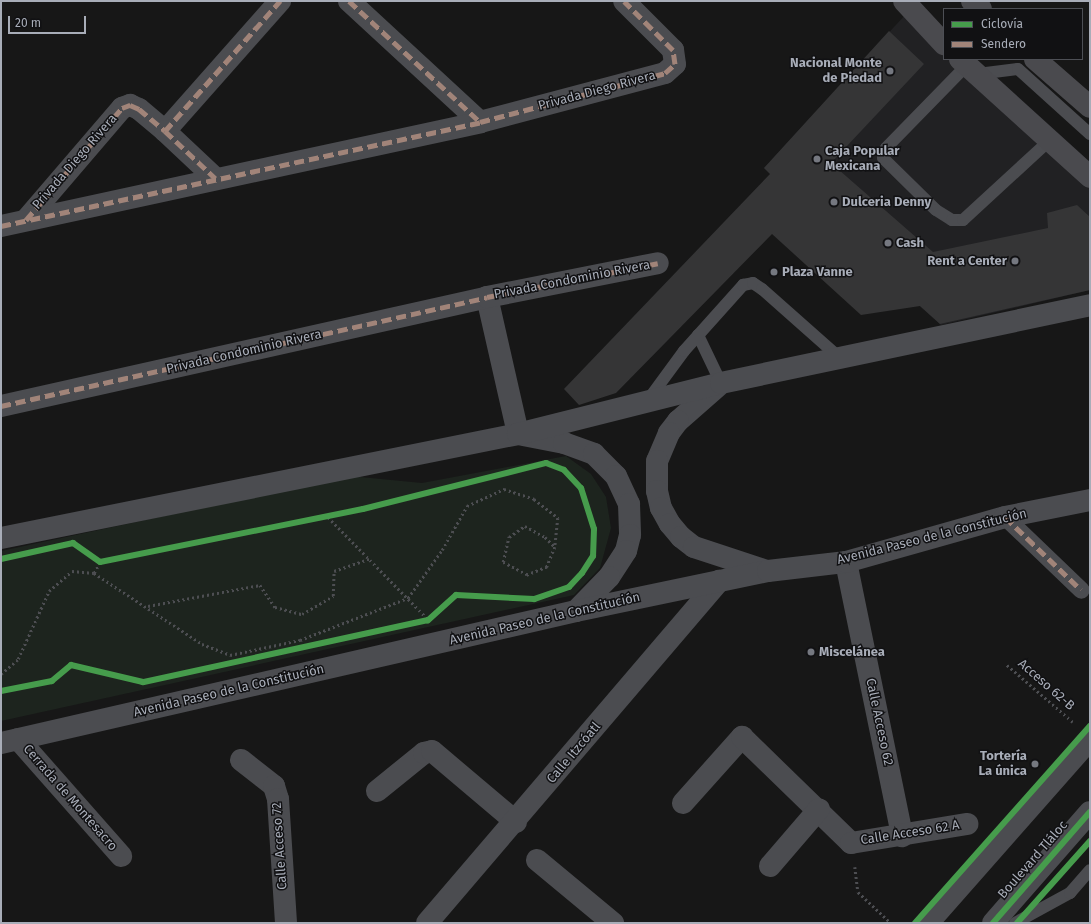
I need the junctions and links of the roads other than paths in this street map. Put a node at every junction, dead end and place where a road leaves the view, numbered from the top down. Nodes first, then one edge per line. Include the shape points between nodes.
1 (280, 1) edge
2 (350, 1) edge
3 (624, 1) edge
4 (904, 1) edge
5 (972, 1) edge
6 (980, 8) edge
7 (943, 43) edge
8 (1037, 60) edge
9 (968, 66) edge
10 (1081, 94) edge
11 (1090, 107) edge
12 (480, 122) junction
13 (165, 130) junction
14 (1090, 134) edge
15 (1050, 140) junction
16 (1090, 177) edge
17 (216, 178) junction
18 (26, 220) junction
19 (1, 226) edge
20 (658, 263) dead end
21 (487, 297) junction
22 (1090, 305) edge
23 (698, 335) junction
24 (840, 358) junction
25 (721, 383) junction
26 (645, 404) junction
27 (1, 406) edge
28 (518, 434) junction
29 (1090, 500) edge
30 (1006, 517) junction
31 (1, 538) edge
32 (846, 562) junction
33 (768, 571) junction
34 (719, 581) junction
35 (1081, 590) dead end
36 (576, 611) junction
37 (1084, 733) edge
38 (10, 741) edge
39 (241, 760) dead end
40 (377, 791) dead end
41 (683, 804) dead end
42 (819, 809) junction
43 (1090, 812) edge
44 (516, 822) junction
45 (967, 824) dead end
46 (902, 836) junction
47 (121, 856) dead end
48 (537, 860) dead end
49 (770, 866) dead end
50 (1090, 870) edge
51 (286, 923) edge
52 (427, 923) edge
53 (613, 923) edge
54 (928, 923) edge
55 (993, 923) edge
56 (1015, 923) edge

1 - 13 street
2 - 12 street
3 - 12 street, Privada Diego Rivera via 673,50 675,64 665,73
4 - 7 main road
5 - 6 main road
8 - 10 main road
9 - 14 lane via 1018,69
9 - 15 main road
9 - 15 lane via 886,148 883,158 936,210 952,220 963,220
10 - 11 main road
12 - 17 street, Privada Diego Rivera
13 - 17 street, Privada Diego Rivera
13 - 18 street, Privada Diego Rivera via 140,109 130,105 122,108
15 - 16 main road
17 - 18 street, Privada Diego Rivera
18 - 19 street, Privada Diego Rivera
20 - 21 street, Privada Condominio Rivera
21 - 27 street, Privada Condominio Rivera
21 - 28 street, Privada Condominio Rivera
22 - 24 street
23 - 24 lane via 743,285 753,283
23 - 25 lane
23 - 26 lane
24 - 25 street
25 - 26 street
25 - 33 street via 678,421 669,433 658,461 657,491 661,508 680,537 694,548
26 - 28 street
28 - 31 street
28 - 36 street via 564,443 594,454 616,476 629,504 630,535 626,551 609,577
29 - 30 street, Avenida Paseo de la Constitución
30 - 32 street, Avenida Paseo de la Constitución
30 - 35 street
32 - 33 street, Avenida Paseo de la Constitución
32 - 46 street, Calle Acceso 62
33 - 34 street, Avenida Paseo de la Constitución
34 - 36 street, Avenida Paseo de la Constitución
34 - 44 street, Calle Itzcóatl
36 - 38 street, Avenida Paseo de la Constitución
37 - 54 street
38 - 47 street, Cerrada de Montesacro
39 - 51 street, Calle Acceso 72 via 274,786 278,799
40 - 44 street via 424,753 432,751
41 - 42 street, Calle Acceso 62 A via 742,737
42 - 46 street, Calle Acceso 62 A via 852,843
42 - 49 street
43 - 55 street, Boulevard Tláloc
44 - 52 street, Calle Itzcóatl
45 - 46 street, Calle Acceso 62 A
48 - 53 street
50 - 56 lane via 1070,893

